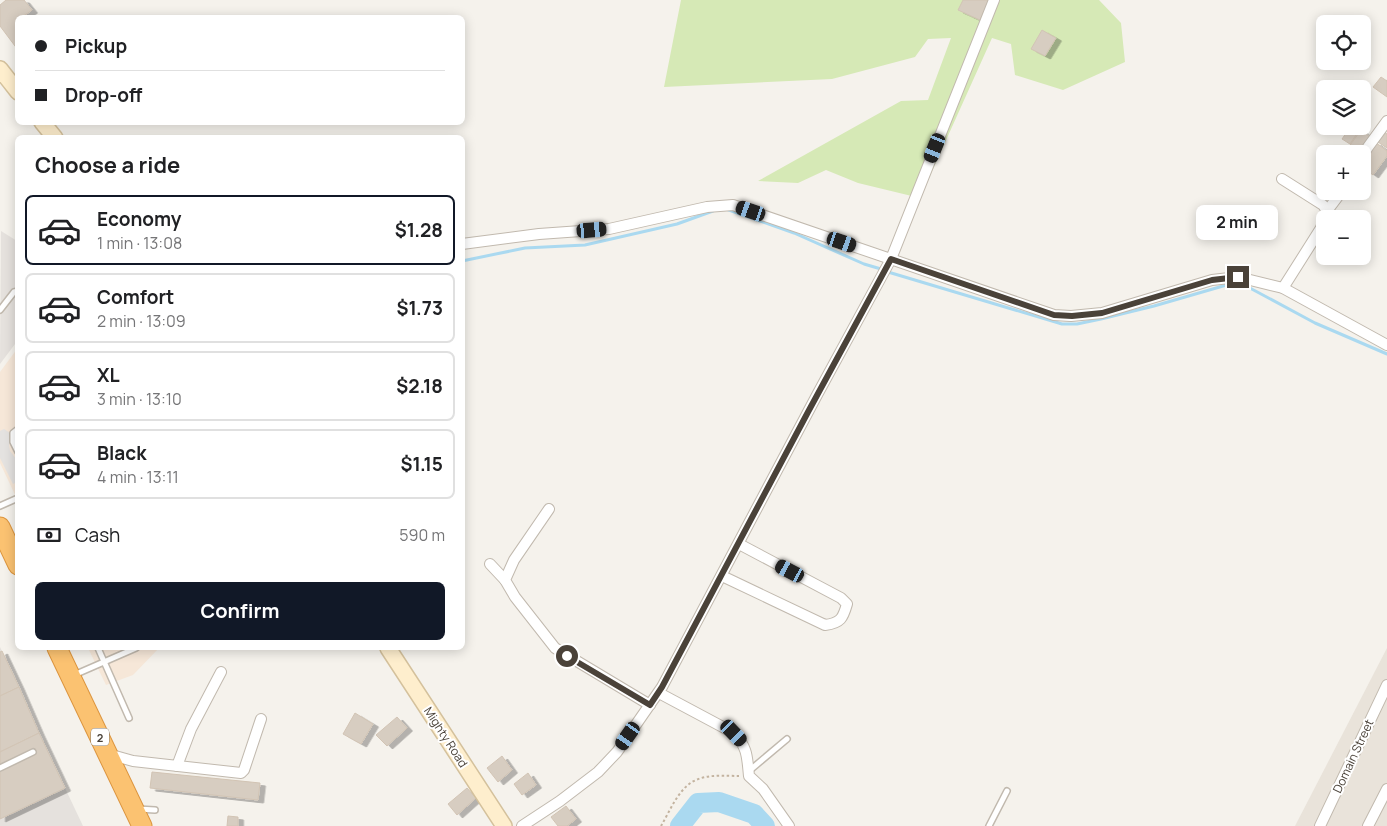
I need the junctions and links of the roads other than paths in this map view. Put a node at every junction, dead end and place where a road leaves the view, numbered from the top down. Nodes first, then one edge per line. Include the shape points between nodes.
1 (994, 0) edge
2 (0, 69) edge
3 (15, 88) edge
4 (1387, 121) edge
5 (44, 125) edge
6 (53, 135) edge
7 (1369, 145) edge
8 (1282, 179) dead end
9 (1326, 210) edge
10 (1316, 236) edge
11 (465, 244) edge
12 (891, 259) junction
13 (1283, 288) junction
14 (15, 292) edge
15 (0, 310) edge
16 (1387, 345) edge
17 (15, 431) edge
18 (15, 446) edge
19 (15, 499) edge
20 (0, 506) edge
21 (549, 509) dead end
22 (0, 528) edge
23 (739, 544) junction
24 (15, 559) edge
25 (490, 564) dead end
26 (722, 576) junction
27 (505, 580) junction
28 (58, 650) edge
29 (99, 650) edge
30 (131, 650) edge
31 (389, 650) edge
32 (104, 662) junction
33 (221, 672) dead end
34 (71, 676) junction
35 (1387, 685) edge
36 (658, 693) junction
37 (1384, 699) edge
38 (650, 705) junction
39 (129, 718) dead end
40 (261, 719) dead end
41 (787, 739) dead end
42 (33, 752) dead end
43 (108, 754) junction
44 (177, 766) junction
45 (0, 768) edge
46 (749, 774) junction
47 (1387, 789) edge
48 (1008, 792) dead end
49 (155, 810) dead end
50 (138, 818) edge
51 (504, 826) edge
52 (522, 826) edge
53 (789, 826) edge
54 (989, 826) edge
55 (1320, 826) edge
56 (1368, 826) edge

1 - 12 street
2 - 3 street
4 - 7 street
5 - 6 street
8 - 9 street
10 - 13 street
11 - 12 street via 609,229 707,207 732,205
12 - 13 street via 1054,315 1102,313 1212,280 1238,277
12 - 23 street
13 - 16 street
14 - 15 lane
17 - 18 lane
19 - 20 lane
21 - 27 street via 514,560
22 - 24 highway
23 - 26 street
23 - 26 street via 840,598 847,604 843,617 834,624 825,625
25 - 27 street
26 - 36 street
27 - 38 street via 555,648
28 - 34 highway, 2
29 - 32 lane
30 - 32 lane
31 - 51 street, Mighty Road
32 - 34 lane
32 - 39 lane
33 - 44 street via 191,729
34 - 43 highway, 2
35 - 37 street, Domain Street
36 - 38 street
36 - 46 street via 734,733 743,742
37 - 55 street, Domain Street
38 - 52 street via 617,752 598,772
40 - 44 street via 241,773
41 - 46 lane
42 - 45 lane
43 - 44 street via 133,761
43 - 50 highway, 2
46 - 53 street
47 - 56 street
48 - 54 lane
49 - 50 lane

